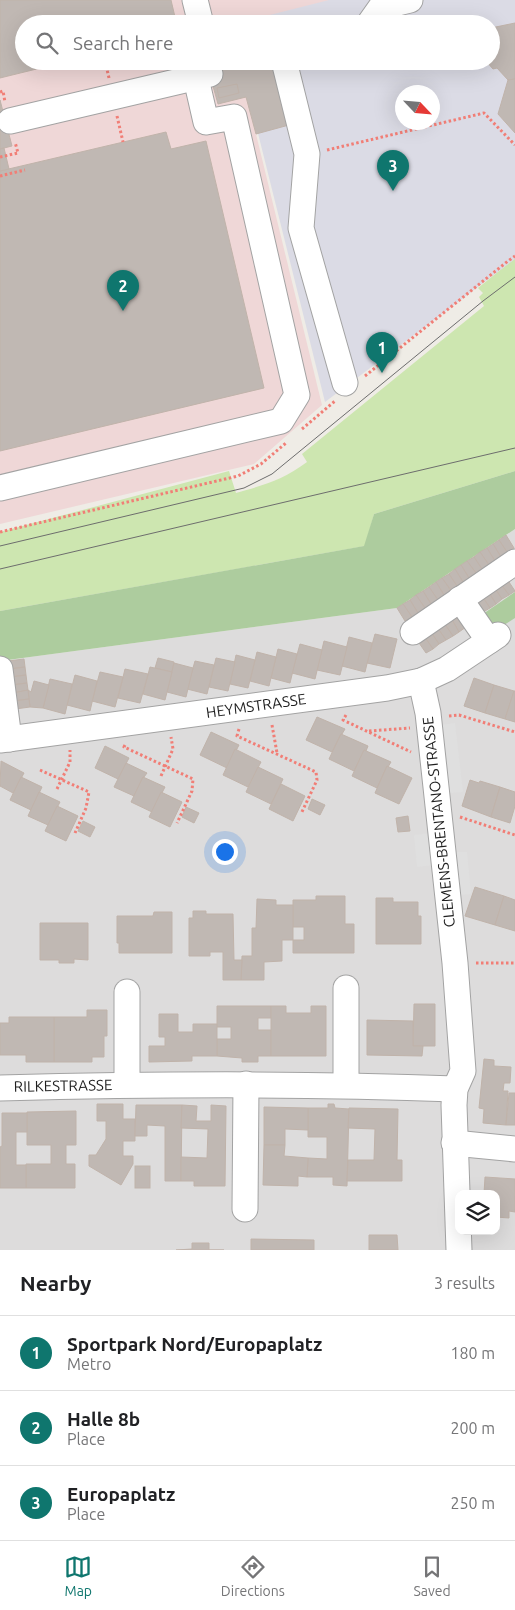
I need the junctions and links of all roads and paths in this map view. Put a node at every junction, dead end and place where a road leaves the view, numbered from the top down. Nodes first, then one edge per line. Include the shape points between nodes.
1 (196, 0) edge
2 (410, 0) edge
3 (199, 15) edge
4 (375, 15) edge
5 (199, 70) edge
6 (286, 70) edge
7 (10, 121) dead end
8 (515, 145) edge
9 (18, 153) dead end
10 (307, 154) junction
11 (0, 157) edge
12 (25, 170) dead end
13 (0, 176) edge
14 (345, 383) dead end
15 (0, 488) edge
16 (515, 562) edge
17 (460, 599) junction
18 (413, 632) dead end
19 (0, 669) edge
20 (421, 681) junction
21 (350, 693) junction
22 (256, 706) junction
23 (169, 718) junction
24 (130, 723) junction
25 (429, 723) junction
26 (69, 731) junction
27 (369, 731) junction
28 (515, 732) edge
29 (4, 740) edge
30 (413, 753) dead end
31 (277, 754) junction
32 (165, 766) junction
33 (40, 770) dead end
34 (161, 776) dead end
35 (61, 780) junction
36 (57, 789) dead end
37 (301, 814) dead end
38 (439, 820) junction
39 (177, 823) dead end
40 (74, 833) dead end
41 (515, 835) edge
42 (466, 963) junction
43 (515, 963) edge
44 (346, 988) dead end
45 (127, 992) dead end
46 (127, 1084) junction
47 (246, 1084) junction
48 (346, 1085) junction
49 (0, 1088) edge
50 (454, 1089) junction
51 (454, 1143) junction
52 (515, 1149) edge
53 (245, 1209) dead end
54 (459, 1250) edge

1 - 3 street
2 - 4 street via 381,7
5 - 7 street
5 - 15 street via 206,122 234,116 297,395 281,421
6 - 10 street
8 - 10 path via 484,113
9 - 11 path
10 - 14 street via 301,228
12 - 13 path
16 - 17 street
17 - 18 street
17 - 20 street, HEYMSTRASSE via 493,638 447,669
19 - 29 street
20 - 21 street, HEYMSTRASSE
20 - 25 street, CLEMENS-BRENTANO-STRASSE
21 - 22 street, HEYMSTRASSE
21 - 27 path via 352,701 343,720
22 - 23 street, HEYMSTRASSE
22 - 31 path
22 - 31 path via 245,716 237,736
23 - 24 street, HEYMSTRASSE
23 - 32 path via 173,749
24 - 26 street, HEYMSTRASSE
24 - 32 path via 131,732 124,747
25 - 27 path
25 - 28 path via 459,715
25 - 38 street, CLEMENS-BRENTANO-STRASSE
26 - 29 street, HEYMSTRASSE
26 - 35 path via 70,762
27 - 30 path
31 - 37 path via 316,772 317,780
32 - 34 path
32 - 39 path via 193,780 192,792
33 - 35 path
35 - 36 path
35 - 40 path via 89,792 86,808
38 - 41 path via 460,817
38 - 42 street, CLEMENS-BRENTANO-STRASSE
42 - 43 path
42 - 50 street, CLEMENS-BRENTANO-STRASSE via 463,1071
44 - 48 street
45 - 46 street, RILKESTRASSE
46 - 47 street, RILKESTRASSE
46 - 49 street, RILKESTRASSE
47 - 48 street, RILKESTRASSE
47 - 53 street
48 - 50 street, RILKESTRASSE
50 - 51 street, CLEMENS-BRENTANO-STRASSE
51 - 52 street
51 - 54 street, CLEMENS-BRENTANO-STRASSE

